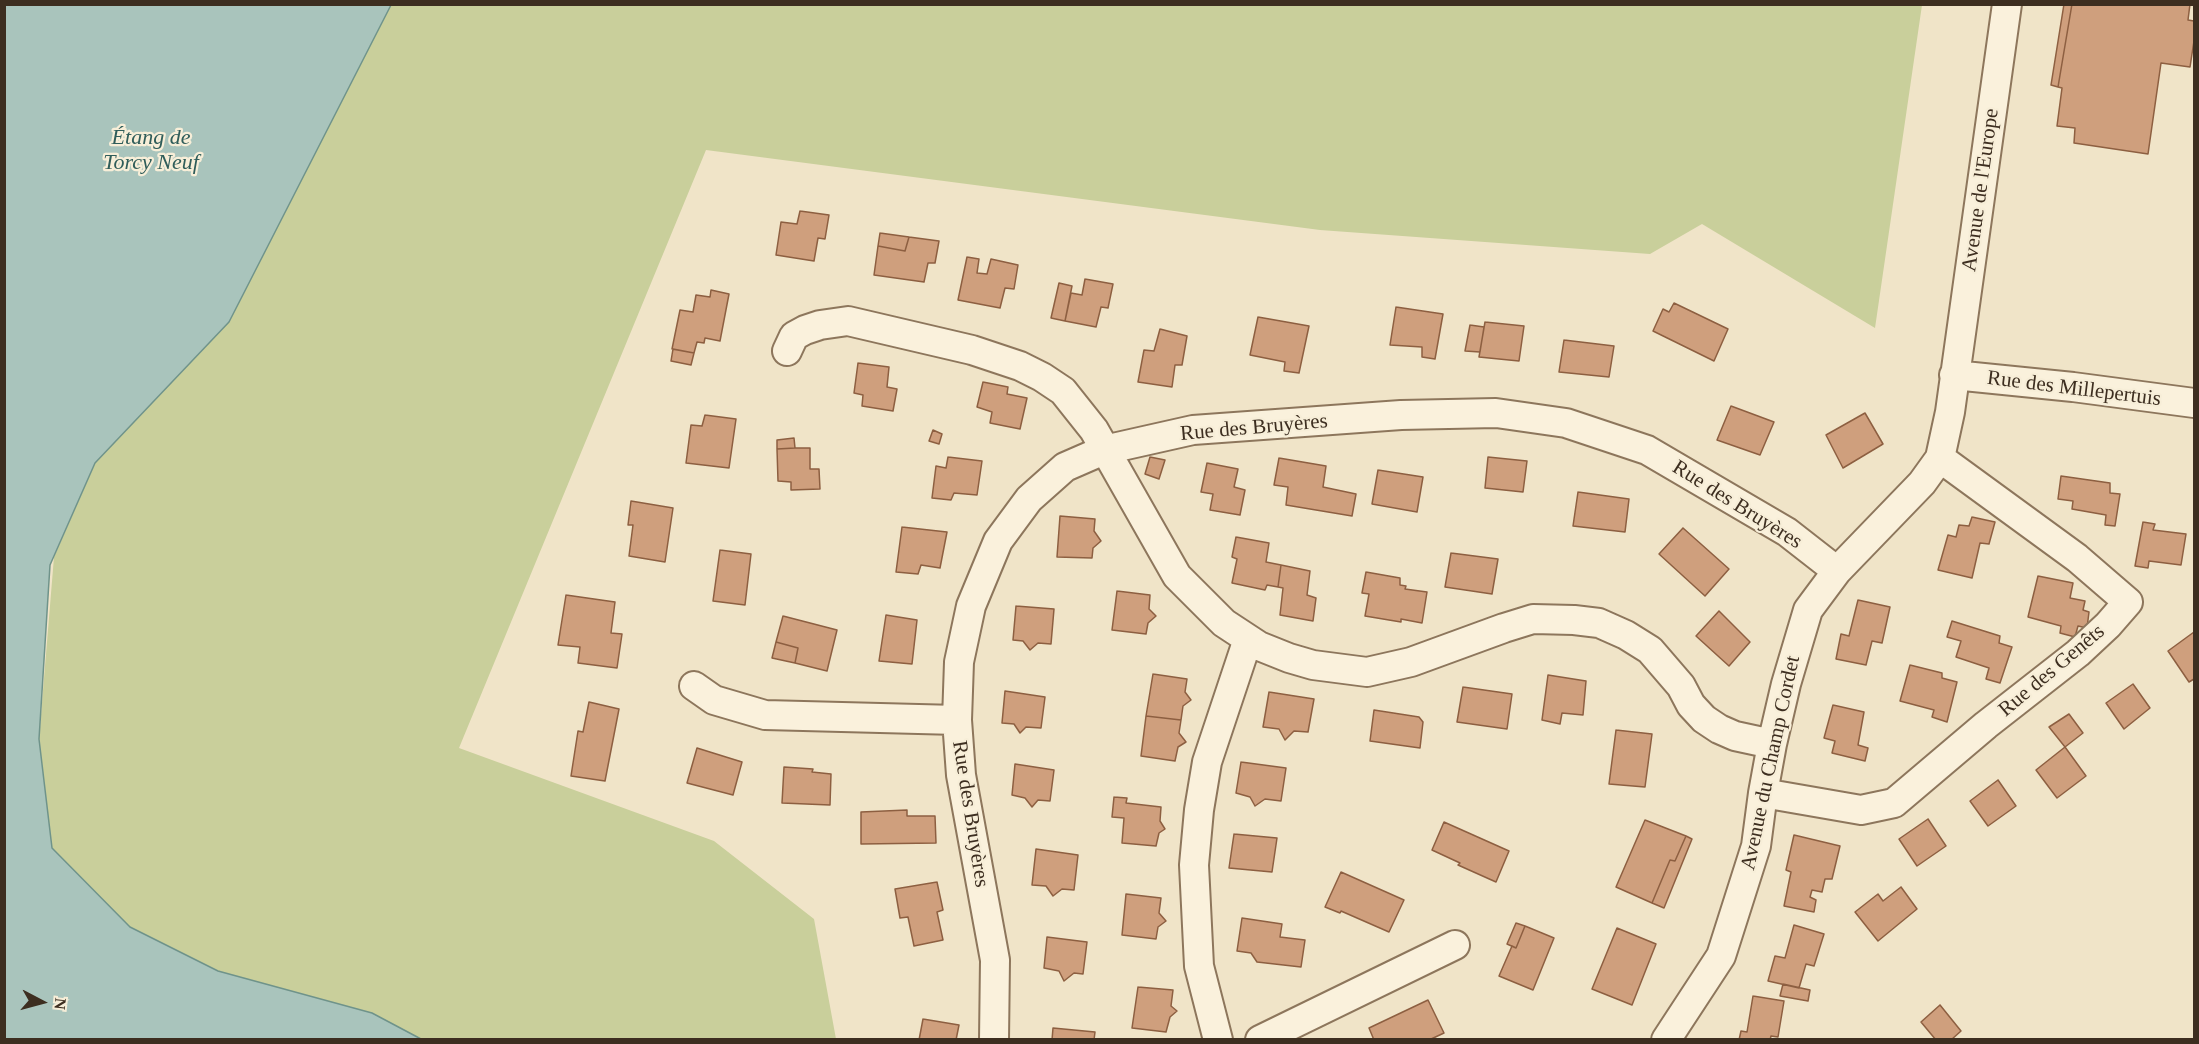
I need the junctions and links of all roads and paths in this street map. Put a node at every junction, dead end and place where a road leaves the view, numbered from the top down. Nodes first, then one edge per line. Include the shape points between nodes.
1 (2007, 4) edge
2 (788, 351) dead end
3 (1954, 375) junction
4 (2194, 403) edge
5 (1104, 450) junction
6 (1940, 458) junction
7 (1837, 571) junction
8 (1248, 639) junction
9 (694, 686) dead end
10 (957, 720) junction
11 (1772, 744) junction
12 (1763, 793) junction
13 (1455, 945) dead end
14 (994, 1040) edge
15 (1218, 1040) edge
16 (1260, 1040) edge
17 (1666, 1040) edge

1 - 3 street, Avenue de l'Europe
2 - 5 street via 794,336 805,330 848,321 972,350 1020,366 1063,391 1094,430
3 - 4 street, Rue des Millepertuis
3 - 6 street, Avenue du Champ Cordet
5 - 7 street, Rue des Bruyères via 1193,430 1401,415 1496,412 1566,423 1647,450 1787,532
5 - 8 street via 1177,576 1224,623
5 - 10 street, Rue des Bruyères via 1065,467 1029,499 998,541 971,606 959,662
6 - 7 street, Avenue du Champ Cordet via 1922,483
6 - 12 street, Rue des Genêts via 2077,558 2128,602 2078,653 1894,803 1861,810
7 - 11 street, Avenue du Champ Cordet via 1808,610
8 - 11 street via 1313,665 1367,672 1411,662 1533,619 1599,623 1650,650 1704,719 1735,736
8 - 15 street via 1207,762 1194,865 1199,966
9 - 10 street via 714,700 765,715
10 - 14 street, Rue des Bruyères via 961,776 995,960
11 - 12 street, Avenue du Champ Cordet
12 - 17 street, Avenue du Champ Cordet via 1756,846 1721,956
13 - 16 street

